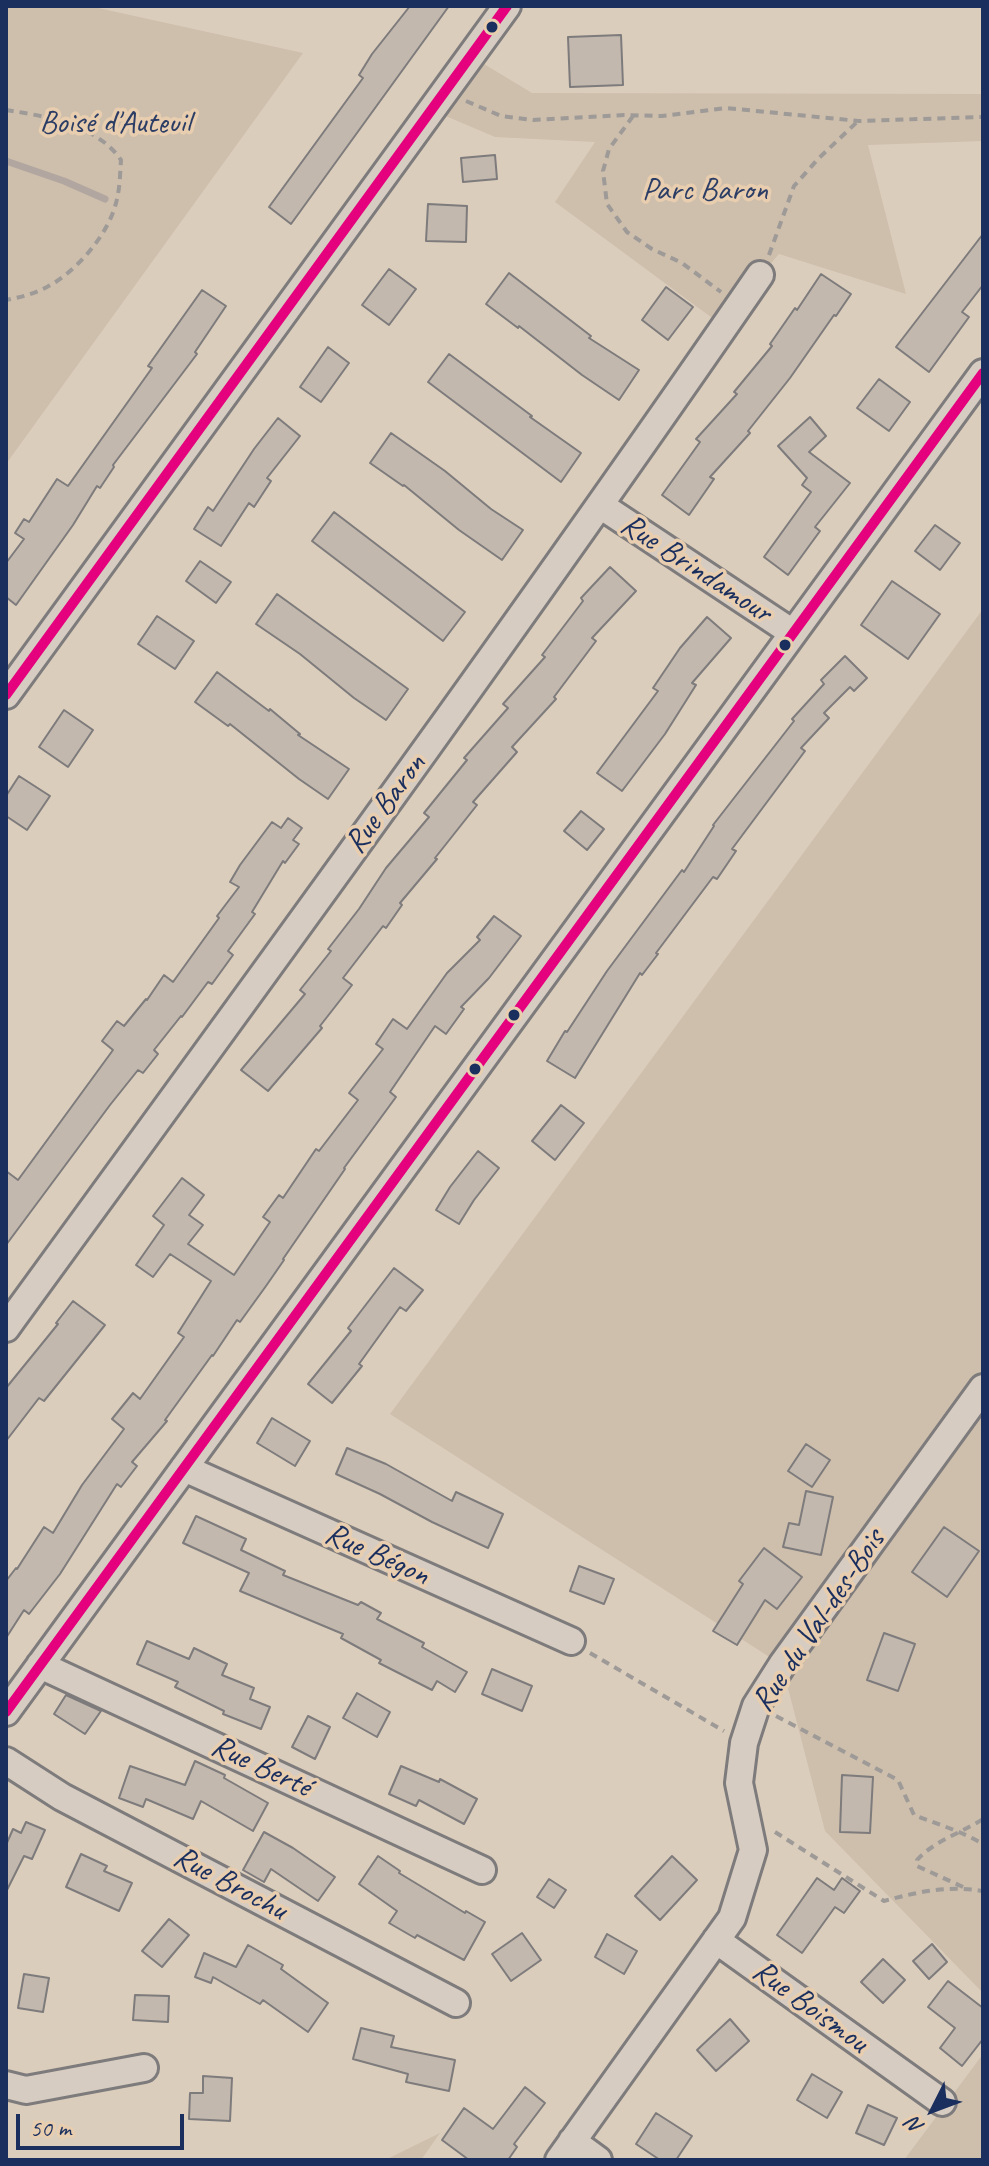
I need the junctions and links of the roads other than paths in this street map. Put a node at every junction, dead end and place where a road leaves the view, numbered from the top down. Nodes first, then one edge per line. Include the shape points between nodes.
1 (507, 6) edge
2 (760, 275) road end
3 (983, 373) edge
4 (600, 505) junction
5 (793, 633) junction
6 (6, 695) edge
7 (6, 1328) edge
8 (983, 1388) edge
9 (184, 1468) junction
10 (571, 1641) road end
11 (40, 1665) junction
12 (6, 1712) edge
13 (6, 1761) edge
14 (482, 1870) dead end
15 (716, 1940) junction
16 (456, 2003) dead end
17 (144, 2068) dead end
18 (6, 2085) edge
19 (942, 2102) dead end
20 (566, 2151) edge
21 (598, 2160) edge

1 - 6 street
2 - 4 street, Rue Baron
3 - 5 street
4 - 5 street, Rue Brindamour
4 - 7 street, Rue Baron
5 - 9 street
8 - 15 street, Rue du Val-des-Bois via 756,1706 739,1783 753,1850 732,1918
9 - 10 street, Rue Bégon
9 - 11 street
11 - 12 street
11 - 14 street, Rue Berté
13 - 16 street, Rue Brochu via 62,1797
15 - 19 street, Rue Boismou
15 - 20 street, Rue du Val-des-Bois
17 - 18 street via 26,2090
20 - 21 street

